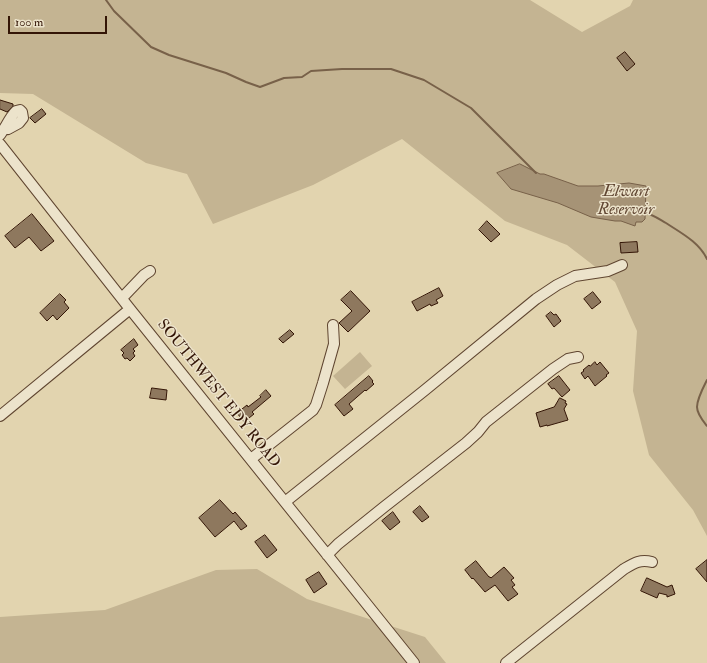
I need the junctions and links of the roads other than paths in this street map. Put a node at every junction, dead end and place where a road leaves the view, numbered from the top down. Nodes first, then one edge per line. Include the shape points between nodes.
1 (0, 144) edge
2 (622, 265) dead end
3 (150, 271) dead end
4 (122, 298) junction
5 (130, 309) junction
6 (334, 325) dead end
7 (578, 358) dead end
8 (0, 416) edge
9 (251, 459) junction
10 (285, 502) junction
11 (327, 555) junction
12 (652, 562) dead end
13 (414, 663) edge
14 (506, 663) edge

1 - 4 street, SOUTHWEST EDY ROAD
2 - 10 street via 608,271 575,276 536,299
3 - 4 street
4 - 5 street, SOUTHWEST EDY ROAD
5 - 8 street
5 - 9 street, SOUTHWEST EDY ROAD
6 - 9 street via 334,344 313,410
7 - 11 street via 568,359 486,422 466,443
9 - 10 street, SOUTHWEST EDY ROAD
10 - 11 street, SOUTHWEST EDY ROAD
11 - 13 street, SOUTHWEST EDY ROAD
12 - 14 street via 634,562

